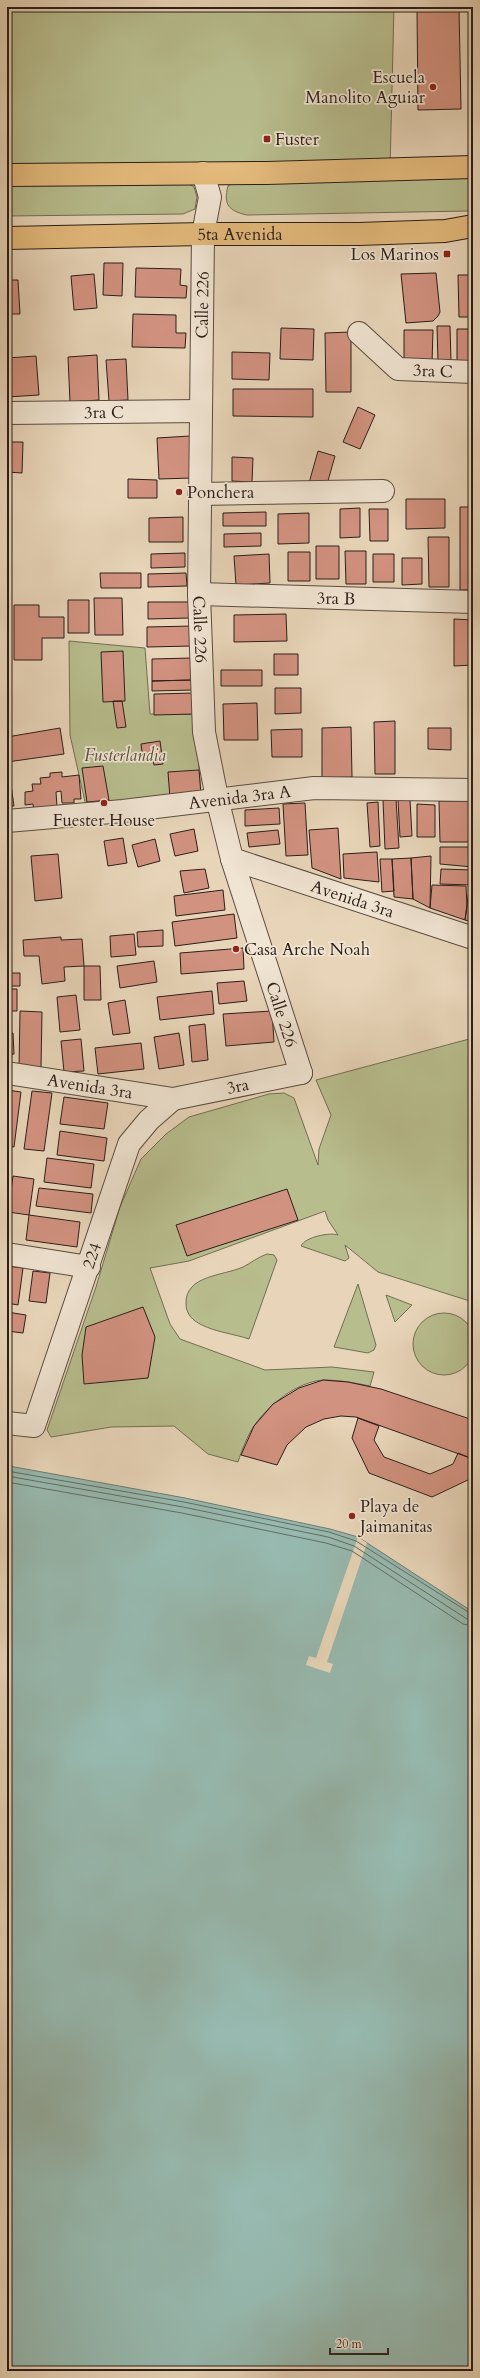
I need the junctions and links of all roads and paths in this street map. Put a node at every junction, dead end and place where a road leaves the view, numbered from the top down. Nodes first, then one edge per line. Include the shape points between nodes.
1 (471, 169) edge
2 (203, 173) junction
3 (7, 175) edge
4 (472, 225) edge
5 (203, 234) junction
6 (7, 238) edge
7 (359, 333) dead end
8 (473, 372) edge
9 (201, 411) junction
10 (7, 413) edge
11 (383, 491) dead end
12 (199, 494) junction
13 (199, 594) junction
14 (473, 602) edge
15 (473, 790) edge
16 (217, 798) junction
17 (7, 821) edge
18 (232, 859) junction
19 (473, 938) edge
20 (7, 1073) edge
21 (301, 1073) joint
22 (173, 1099) junction
23 (7, 1254) edge
24 (89, 1267) junction
25 (7, 1423) edge

1 - 2 highway
2 - 3 highway
2 - 5 street, Calle 226 via 210,197
4 - 5 highway, 5ta Avenida via 445,231 367,234
5 - 6 highway, 5ta Avenida
5 - 9 street, Calle 226
7 - 8 street, 3ra C via 398,369
9 - 10 street, 3ra C
9 - 12 street, Calle 226
11 - 12 street
12 - 13 street, Calle 226
13 - 14 street, 3ra B
13 - 16 street, Calle 226 via 204,732
15 - 16 street, Avenida 3ra A via 314,788
16 - 17 street, Avenida 3ra A via 123,811
16 - 18 street, Calle 226
18 - 19 street, Avenida 3ra
18 - 21 street, Calle 226
20 - 22 street, Avenida 3ra
21 - 22 street, 3ra
22 - 24 street, 224 via 149,1120 129,1144
23 - 24 street
24 - 25 street, 224 via 34,1426

